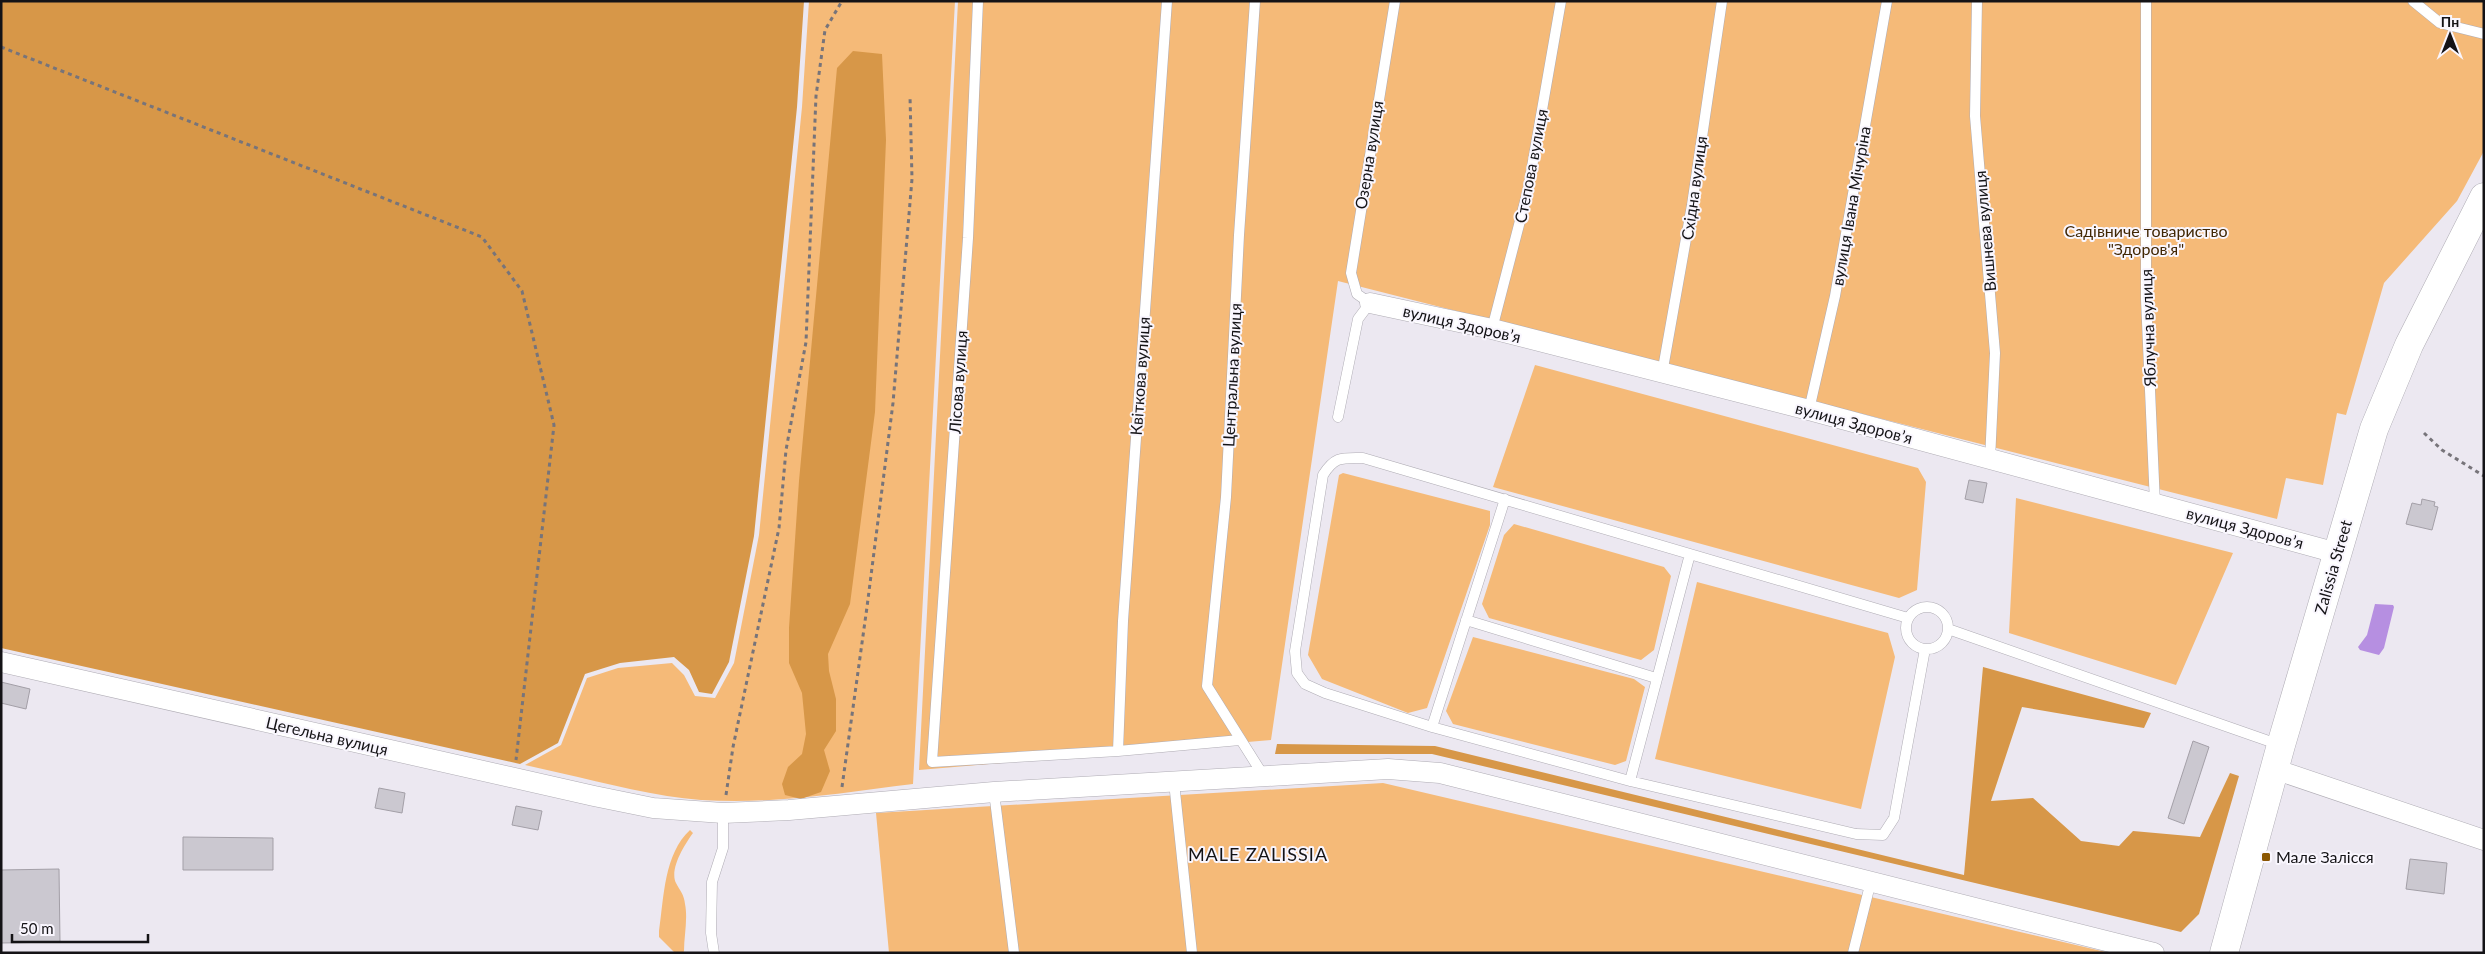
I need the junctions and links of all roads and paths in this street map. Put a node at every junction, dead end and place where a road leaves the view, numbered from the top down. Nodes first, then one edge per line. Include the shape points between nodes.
1 (842, 1) edge
2 (978, 1) edge
3 (1167, 1) edge
4 (1255, 1) edge
5 (1395, 1) edge
6 (1561, 1) edge
7 (1722, 1) edge
8 (1887, 1) edge
9 (1977, 1) edge
10 (2146, 1) edge
11 (2413, 1) edge
12 (2484, 34) edge
13 (1, 47) edge
14 (910, 96) dead end
15 (2481, 210) edge
16 (1370, 303) junction
17 (1492, 329) junction
18 (1662, 374) junction
19 (1809, 410) junction
20 (1338, 417) dead end
21 (2424, 433) dead end
22 (1990, 460) junction
23 (2484, 476) edge
24 (1505, 499) junction
25 (2155, 504) junction
26 (2337, 553) junction
27 (1690, 554) junction
28 (1908, 618) junction
29 (1466, 620) junction
30 (1948, 629) junction
31 (1925, 649) junction
32 (1, 662) edge
33 (1656, 678) junction
34 (1432, 727) junction
35 (1240, 740) junction
36 (1118, 751) junction
37 (2278, 757) junction
38 (1263, 775) junction
39 (514, 778) junction
40 (1630, 781) junction
41 (1174, 782) junction
42 (994, 792) junction
43 (839, 805) junction
44 (723, 813) junction
45 (2484, 840) edge
46 (1871, 881) junction
47 (714, 953) edge
48 (1014, 953) edge
49 (1192, 953) edge
50 (1853, 953) edge
51 (2154, 953) edge
52 (2224, 953) edge

1 - 44 path via 825,30 816,96 806,342 786,450 779,528
2 - 36 lane, Лісова вулиця via 968,238 932,762
3 - 36 lane, Квіткова вулиця via 1123,621
4 - 35 lane, Центральна вулиця via 1226,497 1207,686
5 - 16 lane, Озерна вулиця via 1351,273 1357,294
6 - 17 lane, Степова вулиця via 1528,190
7 - 18 lane, Східна вулиця via 1692,205
8 - 19 lane, вулиця Івана Мічуріна via 1835,296
9 - 22 lane, Вишнева вулиця via 1975,116 1995,353
10 - 25 lane, Яблучна вулиця via 2146,300
11 - 12 lane via 2440,23
13 - 39 path via 482,237 522,291 554,424
14 - 43 path via 912,179 892,403 868,607
15 - 26 main road, Zalissia Street via 2409,344 2381,411
16 - 17 street, вулиця Здоровʼя
16 - 20 lane via 1358,318
17 - 18 street, вулиця Здоровʼя
18 - 19 street, вулиця Здоровʼя
19 - 22 street, вулиця Здоровʼя
21 - 23 path via 2442,450
22 - 25 street, вулиця Здоровʼя
24 - 27 lane
24 - 29 lane
24 - 34 lane via 1363,458 1342,458 1330,464 1323,475 1295,651 1296,673 1305,684 1325,692
25 - 26 street, вулиця Здоровʼя
26 - 37 main road, Zalissia Street
27 - 28 lane
27 - 33 lane
28 - 30 lane via 1922,607 1932,607 1947,619
28 - 31 lane via 1908,638 1915,646
29 - 33 lane
29 - 34 lane
30 - 31 lane via 1941,644
30 - 37 lane
31 - 40 lane via 1894,818 1883,835 1856,834
32 - 39 street, Цегельна вулиця
33 - 40 lane
34 - 40 lane
35 - 36 lane
35 - 38 lane, Центральна вулиця
37 - 45 street
37 - 52 main road, Zalissia Street
38 - 41 street, Цегельна вулиця
38 - 46 street, Цегельна вулиця via 1388,769 1440,772
39 - 44 street, Цегельна вулиця via 653,808
41 - 42 street, Цегельна вулиця
41 - 49 lane
42 - 43 street, Цегельна вулиця
42 - 48 lane
43 - 44 street, Цегельна вулиця
44 - 47 lane via 723,848 712,882
46 - 50 lane
46 - 51 street, Цегельна вулиця

